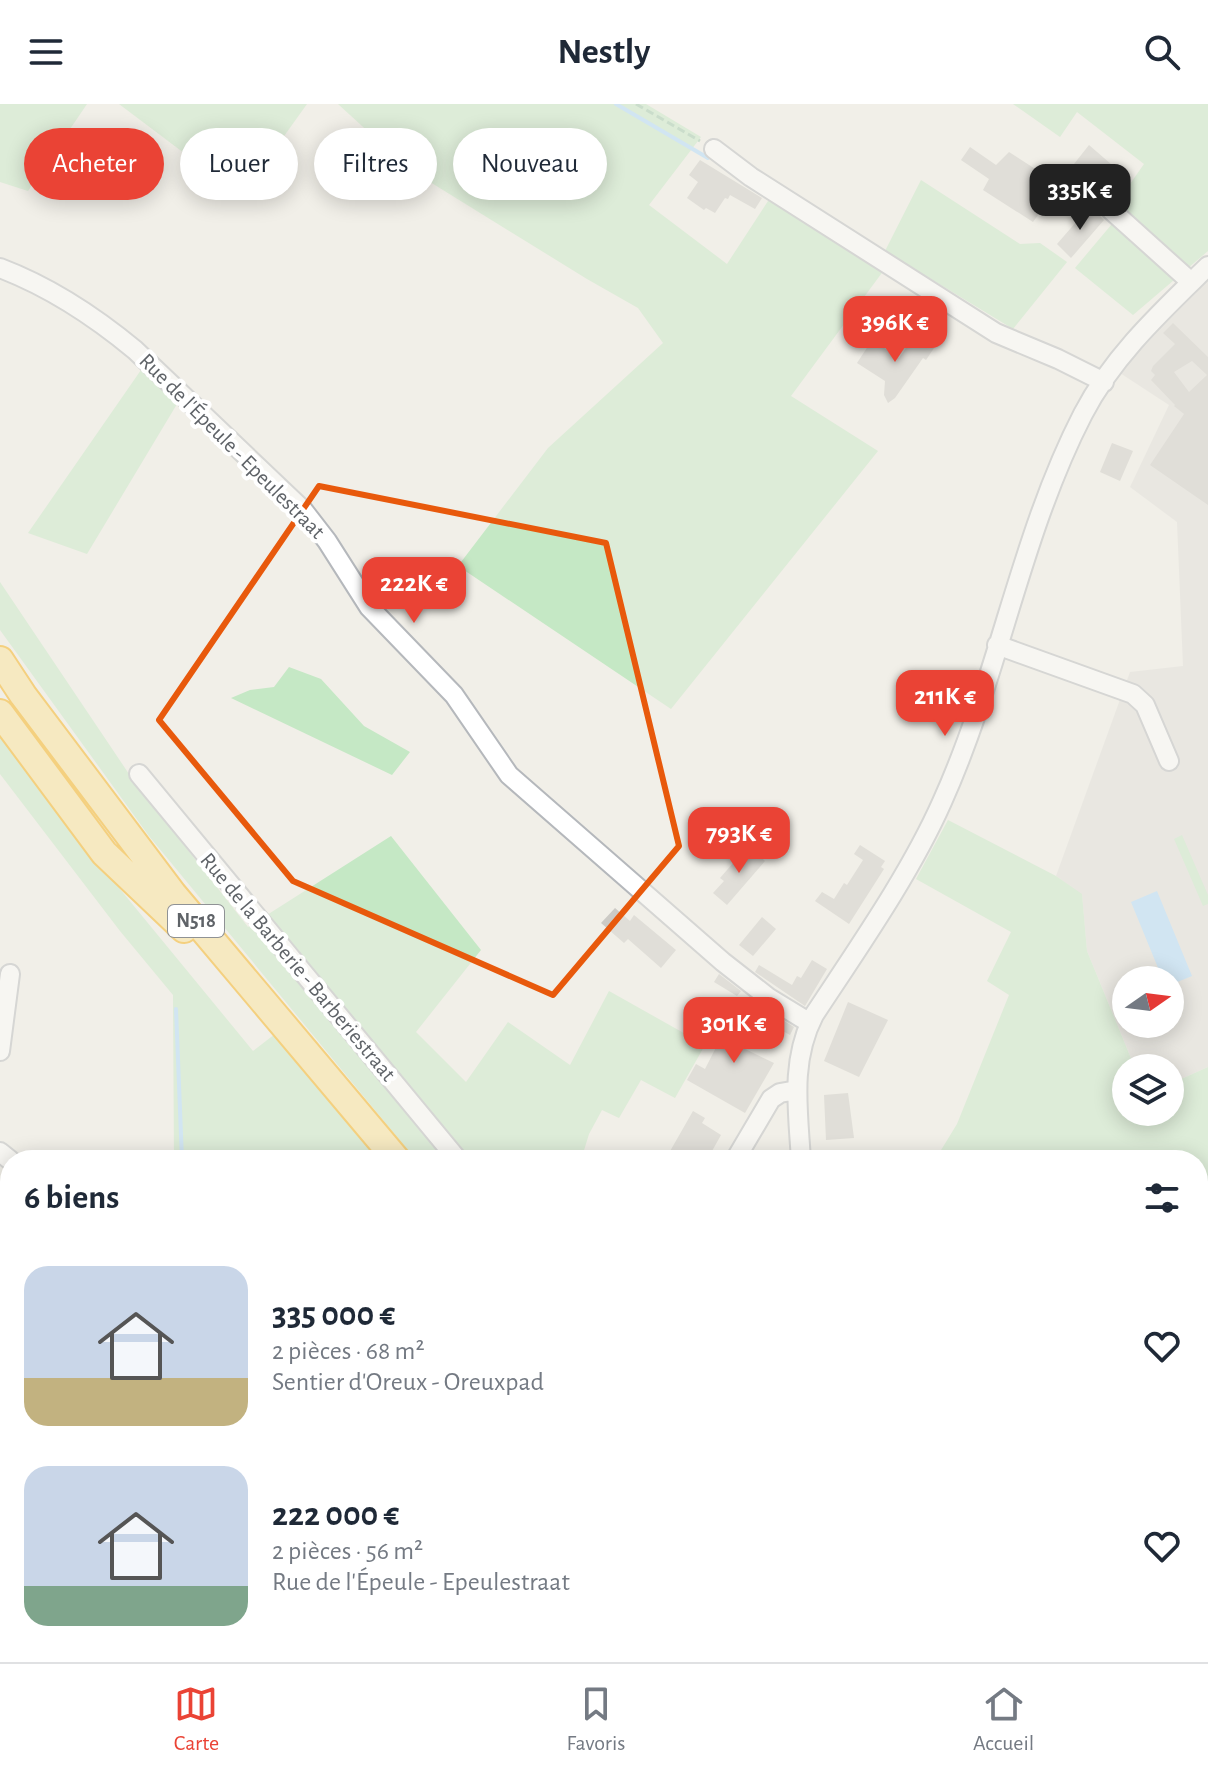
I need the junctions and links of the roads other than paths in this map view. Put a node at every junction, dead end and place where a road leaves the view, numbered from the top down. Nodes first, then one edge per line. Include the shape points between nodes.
1 (714, 149) road end
2 (1111, 210) dead end
3 (1208, 266) edge
4 (0, 268) edge
5 (1191, 282) junction
6 (1104, 382) junction
7 (997, 645) junction
8 (0, 660) edge
9 (0, 713) edge
10 (1169, 761) dead end
11 (139, 774) dead end
12 (10, 974) dead end
13 (274, 1013) junction
14 (810, 1023) junction
15 (0, 1051) edge
16 (797, 1090) junction
17 (389, 1150) edge
18 (450, 1150) edge
19 (741, 1150) edge
20 (800, 1150) edge

1 - 6 street via 996,333
2 - 5 street
3 - 5 street
4 - 14 street, Rue de l'Épeule - Epeulestraat via 67,300 135,350 303,510 369,607 454,695 509,775 723,962
5 - 6 street via 1130,344
6 - 7 street via 1062,460
7 - 10 street via 1133,694 1145,705
7 - 14 street via 942,803
8 - 13 highway, N518 via 173,894
9 - 13 highway, N518 via 104,853
11 - 18 street, Rue de la Barberie - Barberiestraat
12 - 15 street
13 - 17 highway, N518
14 - 16 street via 799,1054
16 - 19 street via 771,1099
16 - 20 street

